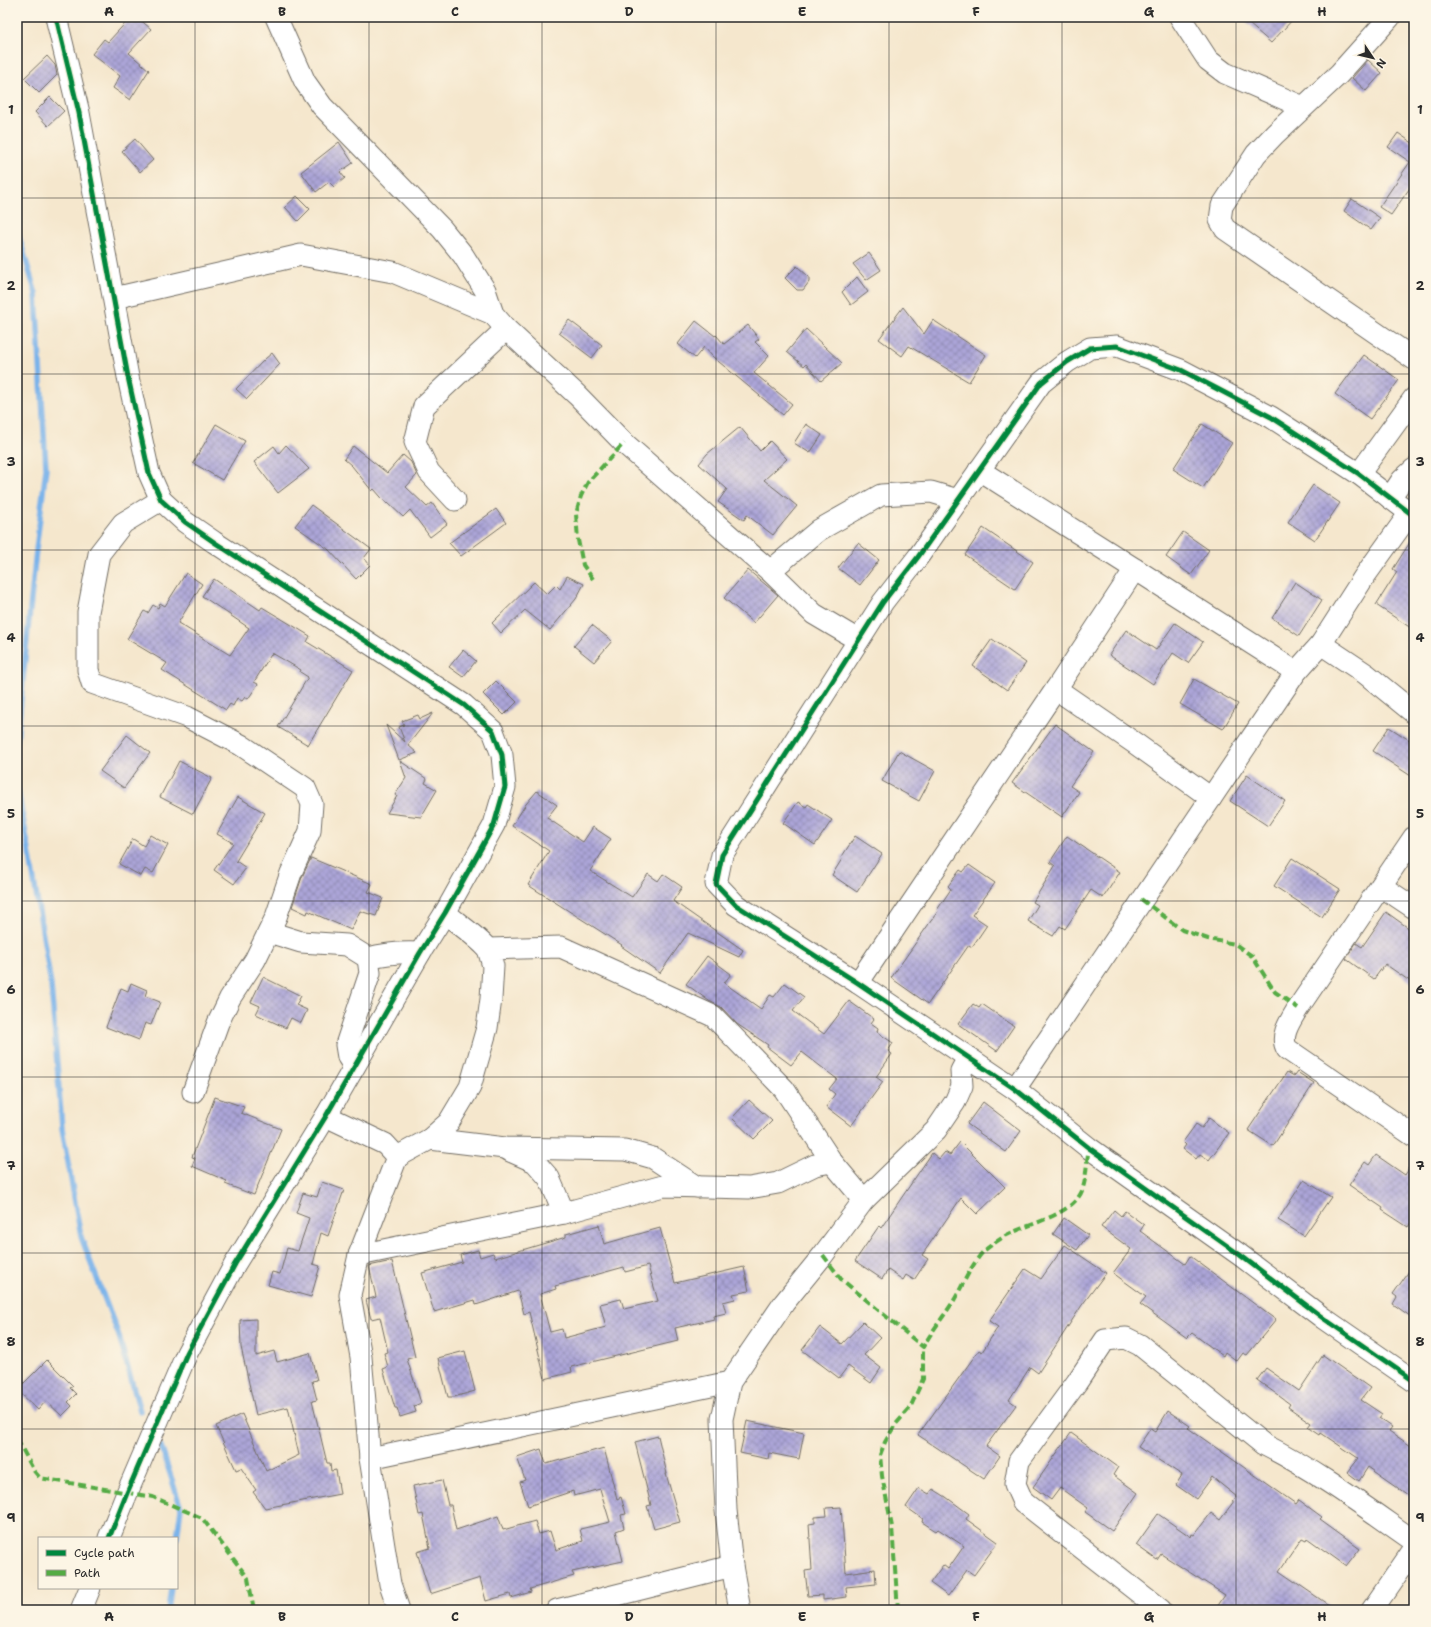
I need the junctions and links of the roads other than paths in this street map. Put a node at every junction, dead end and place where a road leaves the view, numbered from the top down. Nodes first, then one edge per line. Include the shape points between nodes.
1 (56, 17) edge
2 (276, 17) edge
3 (1180, 17) edge
4 (1390, 17) edge
5 (1304, 107) junction
6 (114, 298) junction
7 (493, 314) junction
8 (506, 329) junction
9 (1414, 359) edge
10 (1414, 398) edge
11 (1414, 469) edge
12 (978, 470) junction
13 (1359, 474) junction
14 (1390, 498) junction
15 (161, 500) junction
16 (455, 500) dead end
17 (958, 500) junction
18 (1412, 515) edge
19 (1135, 569) junction
20 (770, 571) junction
21 (858, 640) junction
22 (1321, 644) junction
23 (1296, 672) junction
24 (1056, 689) junction
25 (1414, 713) edge
26 (1211, 798) junction
27 (1414, 837) edge
28 (1381, 886) junction
29 (1414, 908) edge
30 (445, 914) junction
31 (269, 932) junction
32 (488, 949) junction
33 (420, 953) junction
34 (368, 958) junction
35 (858, 983) junction
36 (968, 1058) junction
37 (354, 1066) junction
38 (1015, 1089) junction
39 (193, 1092) dead end
40 (326, 1116) junction
41 (1414, 1136) edge
42 (430, 1139) junction
43 (504, 1148) junction
44 (397, 1157) junction
45 (832, 1162) junction
46 (698, 1188) junction
47 (864, 1200) junction
48 (564, 1213) junction
49 (359, 1255) junction
50 (1414, 1381) edge
51 (730, 1382) junction
52 (370, 1458) junction
53 (109, 1537) edge
54 (1414, 1541) edge
55 (1414, 1549) edge
56 (732, 1566) junction
57 (90, 1589) edge
58 (81, 1610) edge
59 (400, 1610) edge
60 (557, 1610) edge
61 (740, 1610) edge
62 (1161, 1610) edge
63 (1372, 1610) edge

1 - 6 street via 78,113
2 - 7 street via 305,82 322,106 442,229 485,290
3 - 5 street via 1208,60 1225,73
4 - 5 street via 1339,74
5 - 9 street via 1256,154 1222,206 1220,220 1225,229
6 - 7 street via 301,255 393,272
6 - 15 street via 128,377 148,465
7 - 8 street
8 - 16 street via 424,406 415,442 429,472
8 - 20 street via 624,443
10 - 13 street
11 - 14 street via 1402,480
12 - 13 street via 1041,383 1090,348 1117,346 1181,370 1271,417
12 - 17 street
12 - 19 street
13 - 14 street
14 - 18 street
15 - 30 street via 185,522 214,542 464,705 493,731 502,755 504,787 494,825
15 - 31 street via 123,523 99,554 88,612 88,670 92,683 187,717 241,745 305,788 312,804 310,831
17 - 20 street via 931,492 881,495 819,530
17 - 21 street via 882,602
18 - 22 street via 1364,577
19 - 23 street
19 - 24 street
20 - 21 street via 814,614
21 - 35 street via 722,855 716,884 736,905
22 - 23 street
22 - 25 street via 1366,674
23 - 26 street
24 - 26 street
24 - 35 street
26 - 38 street
27 - 28 street
28 - 29 street
28 - 41 street via 1298,1008 1284,1036 1284,1044 1287,1049
30 - 32 street via 478,938
30 - 33 street
31 - 34 street via 300,942 347,946
31 - 39 street via 218,1023
32 - 42 street via 493,966 491,999 479,1059 470,1087 449,1122
32 - 45 street via 561,947 713,1016 784,1089
33 - 34 street via 402,952
33 - 37 street
34 - 37 street via 370,973 346,1045 348,1057
35 - 36 street
36 - 38 street
36 - 47 street via 961,1071 962,1086 955,1102 936,1130
37 - 40 street
38 - 50 street via 1089,1148
40 - 44 street via 385,1144
40 - 53 street via 235,1264 187,1353
42 - 43 street
42 - 44 street
43 - 46 street via 625,1150 653,1158
43 - 48 street via 534,1162 549,1178
44 - 49 street
45 - 46 street via 815,1165 778,1183 748,1188
45 - 47 street
46 - 48 street via 663,1186
47 - 51 street via 784,1303
48 - 49 street
49 - 52 street via 350,1295 361,1357
51 - 52 street
51 - 56 street via 722,1419 726,1510
52 - 59 street via 390,1584
54 - 62 street via 1321,1477 1263,1444 1140,1345 1126,1338 1105,1340 1019,1461 1015,1484 1023,1502
55 - 63 street
56 - 60 street
56 - 61 street
57 - 58 street

